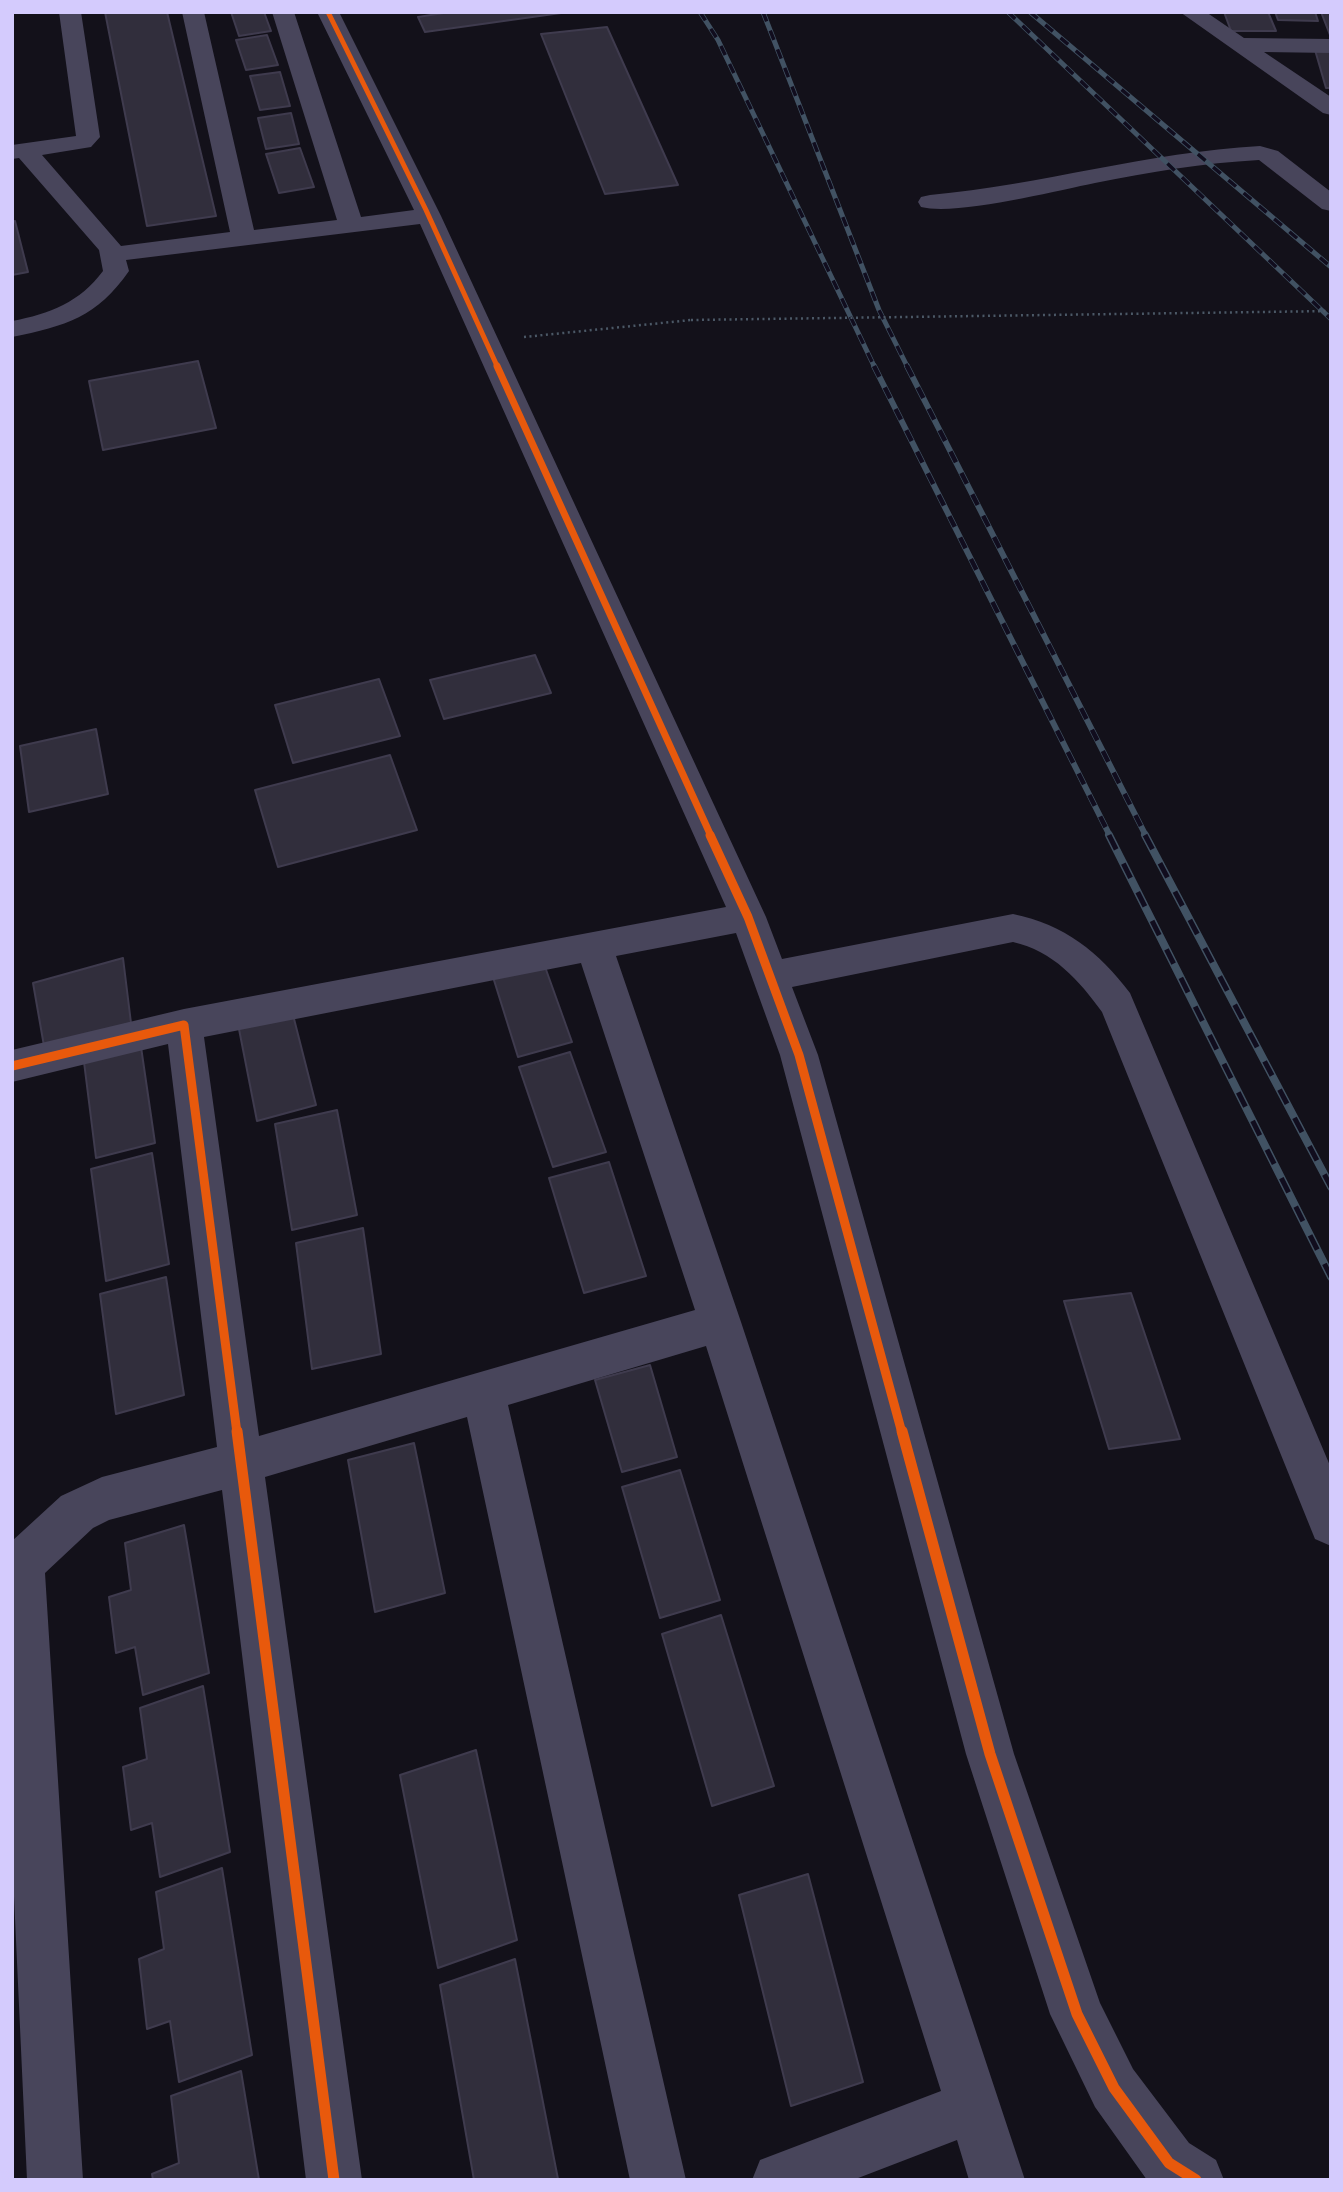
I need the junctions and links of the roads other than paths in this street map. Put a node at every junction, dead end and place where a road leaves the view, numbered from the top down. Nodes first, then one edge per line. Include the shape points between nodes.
1 (70, 12) edge
2 (193, 12) edge
3 (283, 12) edge
4 (328, 12) edge
5 (1191, 12) edge
6 (1239, 45) junction
7 (1331, 46) edge
8 (1331, 108) edge
9 (19, 151) edge
10 (930, 202) dead end
11 (1331, 204) edge
12 (429, 215) junction
13 (351, 224) junction
14 (244, 238) junction
15 (114, 254) junction
16 (12, 329) edge
17 (748, 917) junction
18 (594, 946) junction
19 (771, 976) junction
20 (184, 1025) junction
21 (12, 1066) edge
22 (720, 1322) junction
23 (483, 1392) junction
24 (240, 1463) junction
25 (1331, 1523) edge
26 (17, 1568) edge
27 (975, 2106) junction
28 (55, 2180) edge
29 (334, 2180) edge
30 (658, 2180) edge
31 (780, 2180) edge
32 (998, 2180) edge
33 (1196, 2180) edge

1 - 9 street via 88,137 74,144
2 - 14 street
3 - 13 street
4 - 12 street
5 - 6 street
6 - 7 street
6 - 8 street
9 - 15 street
10 - 11 street via 1165,162 1260,153
12 - 13 street
12 - 17 street
13 - 14 street
14 - 15 street
15 - 16 street via 116,271 102,293 55,321
17 - 18 street
17 - 19 street
18 - 20 street
18 - 22 street
19 - 25 street via 1013,928 1046,936 1081,962 1117,1004
19 - 33 street via 799,1055 990,1754 1077,2014 1114,2088 1169,2163
20 - 21 street
20 - 24 street
22 - 23 street
22 - 27 street
23 - 24 street
23 - 30 street
24 - 26 street via 102,1499 77,1512
24 - 29 street
26 - 28 street
27 - 31 street
27 - 32 street

